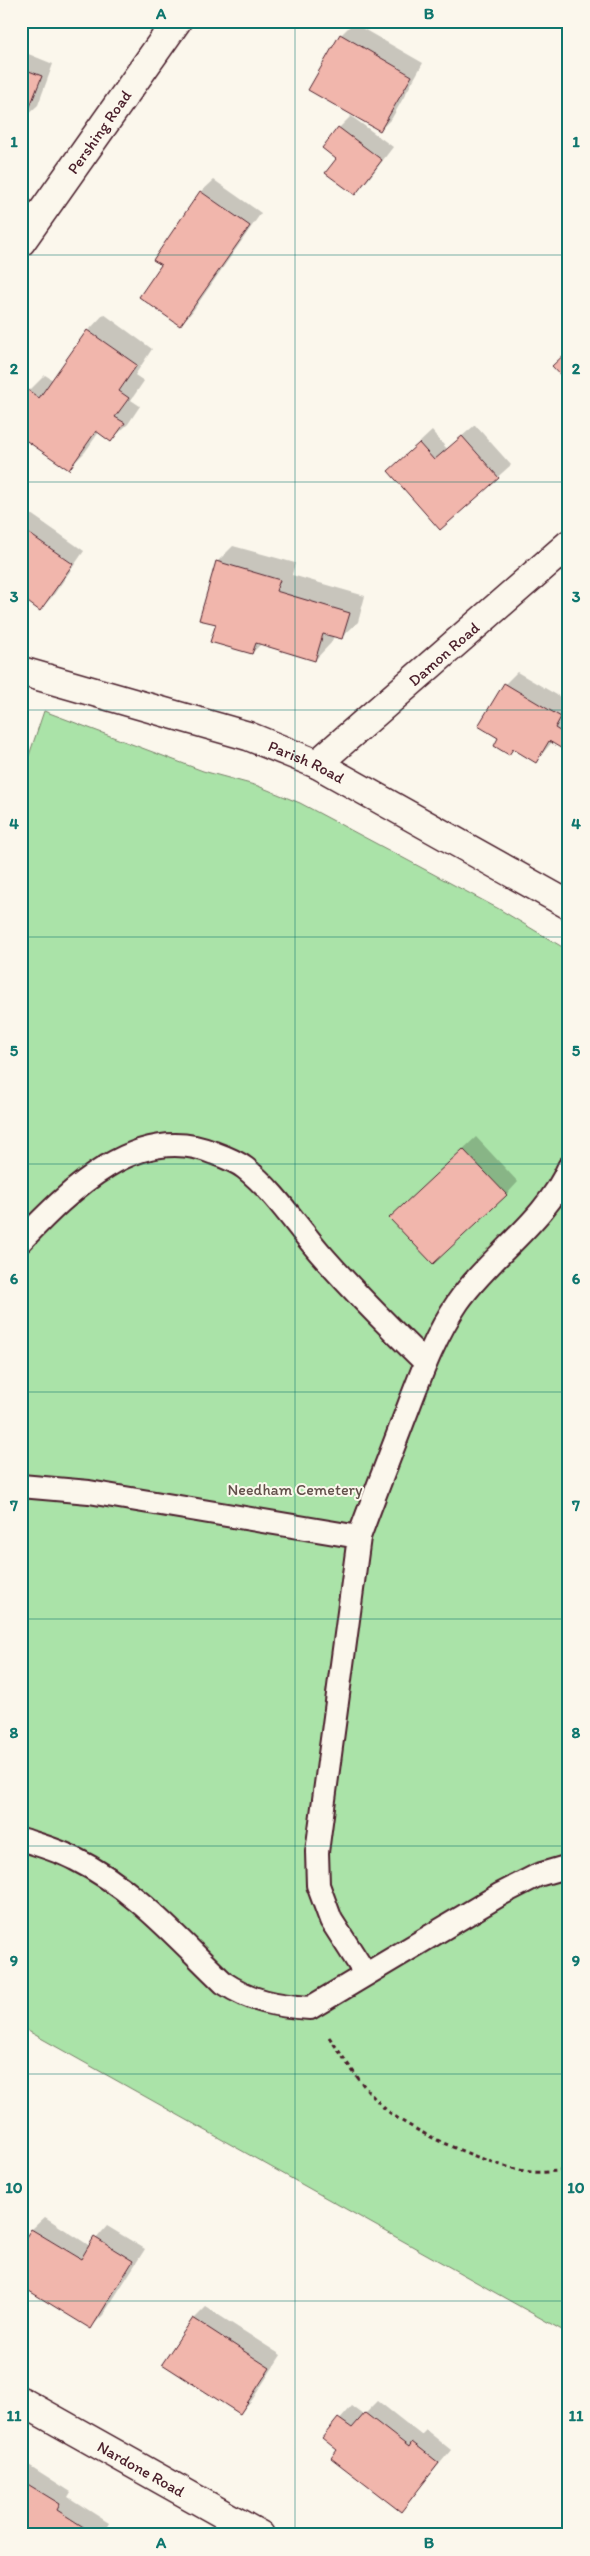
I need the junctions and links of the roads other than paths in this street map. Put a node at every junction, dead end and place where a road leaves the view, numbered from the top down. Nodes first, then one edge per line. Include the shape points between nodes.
1 (177, 21) edge
2 (21, 242) edge
3 (569, 544) edge
4 (21, 670) edge
5 (317, 764) junction
6 (569, 905) edge
7 (569, 1168) edge
8 (21, 1241) edge
9 (426, 1362) junction
10 (21, 1486) edge
11 (359, 1536) junction
12 (21, 1839) edge
13 (569, 1866) edge
14 (365, 1973) junction
15 (21, 2401) edge
16 (260, 2535) edge

1 - 2 street, Pershing Road
3 - 5 street, Damon Road
4 - 5 street, Parish Road via 248,736
5 - 6 street, Parish Road
7 - 9 lane via 529,1224 458,1302
8 - 9 lane via 94,1174 125,1156 174,1144 201,1147 235,1162 256,1178 321,1255
9 - 11 lane
10 - 11 lane via 89,1492
11 - 14 lane via 317,1852 318,1885 331,1920
12 - 14 lane via 73,1858 113,1881 224,1983 259,2002 310,2008
13 - 14 lane via 538,1875
15 - 16 street, Nardone Road

